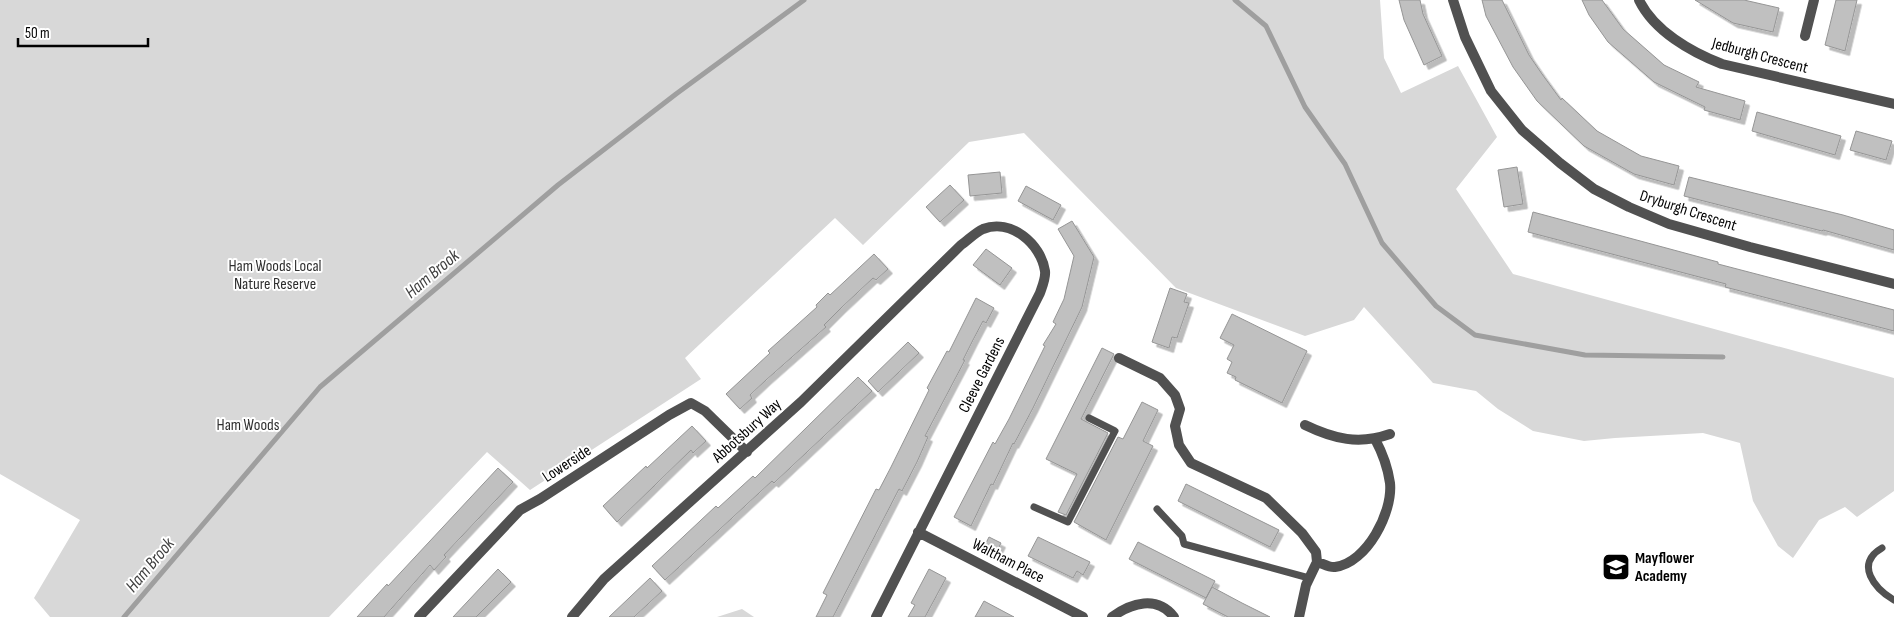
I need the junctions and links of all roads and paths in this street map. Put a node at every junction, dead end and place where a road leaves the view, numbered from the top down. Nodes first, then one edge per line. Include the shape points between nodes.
1 (1453, 0) edge
2 (1639, 0) edge
3 (1814, 0) edge
4 (1805, 36) dead end
5 (1894, 104) edge
6 (940, 264) joint
7 (1894, 284) edge
8 (1119, 358) dead end
9 (1089, 418) dead end
10 (1306, 425) dead end
11 (1390, 434) dead end
12 (1375, 440) junction
13 (747, 452) junction
14 (1034, 507) dead end
15 (1157, 509) dead end
16 (918, 532) junction
17 (1882, 548) dead end
18 (1317, 562) junction
19 (1309, 578) junction
20 (1894, 600) edge
21 (419, 617) edge
22 (572, 617) edge
23 (876, 617) edge
24 (1083, 617) edge
25 (1112, 617) edge
26 (1174, 617) edge
27 (1299, 617) edge

1 - 7 street, Dryburgh Crescent via 1465,37 1491,91 1522,130 1594,188 1669,224
2 - 5 street, Jedburgh Crescent via 1656,24 1701,56 1722,64
3 - 4 street
6 - 13 street, Abbotsbury Way
6 - 16 street, Cleeve Gardens via 983,229 1000,226 1015,230 1029,240 1041,256 1046,273 1040,293
8 - 18 street via 1160,378 1175,395 1180,409 1175,426 1180,445 1191,463 1266,498 1302,532 1316,552
9 - 14 lane via 1115,431 1068,522
10 - 12 street via 1333,437
11 - 12 street
12 - 18 street via 1390,484 1388,503 1377,533 1352,562 1334,567
13 - 21 street, Lowerside via 705,411 691,403 669,414 520,510
13 - 22 street, Abbotsbury Way via 604,579
15 - 19 lane via 1182,536 1184,544
16 - 23 street, Cleeve Gardens
16 - 24 street, Waltham Place
17 - 20 lane via 1871,559 1869,573 1876,585
18 - 19 street
19 - 27 street
25 - 26 street via 1124,608 1144,602 1158,606

